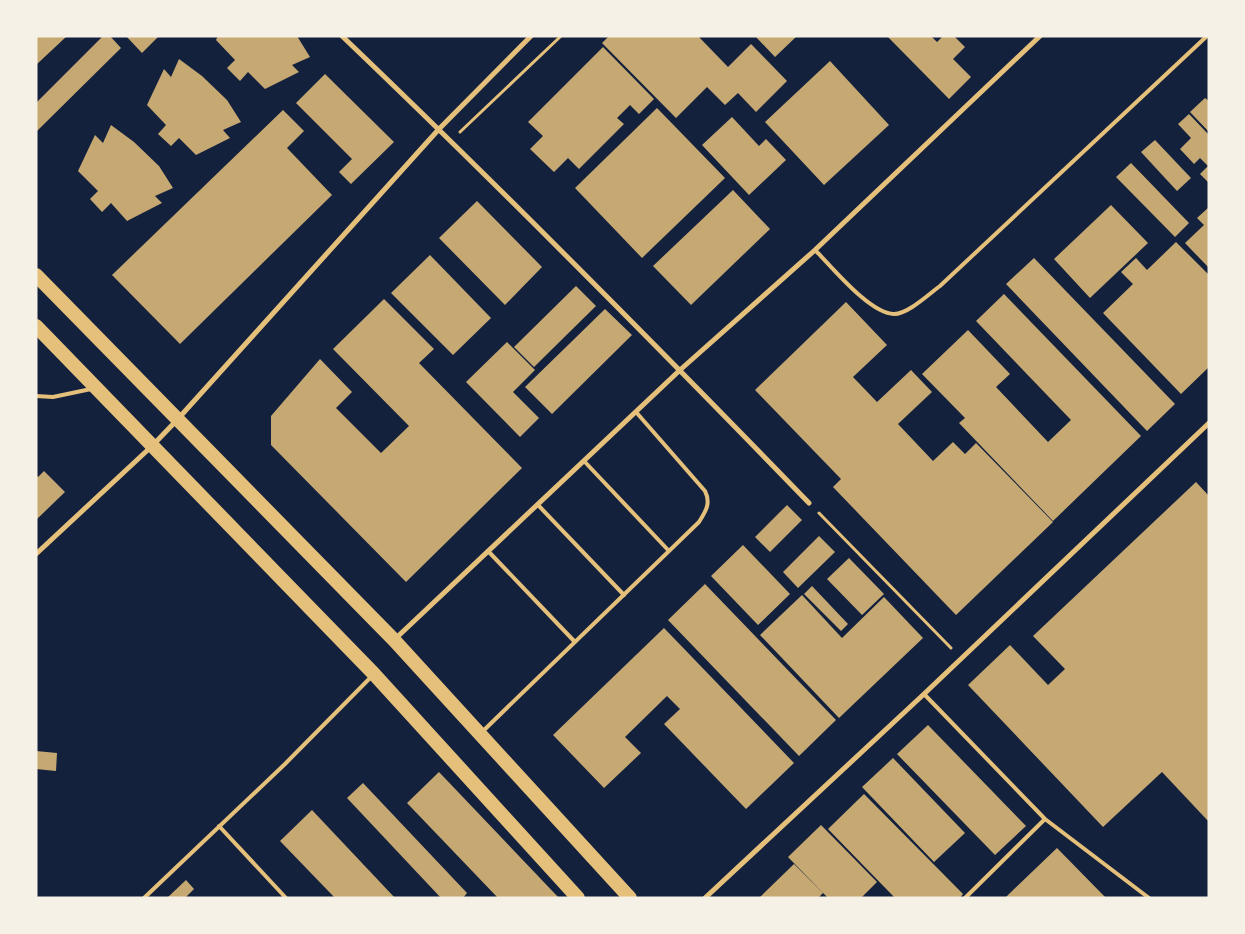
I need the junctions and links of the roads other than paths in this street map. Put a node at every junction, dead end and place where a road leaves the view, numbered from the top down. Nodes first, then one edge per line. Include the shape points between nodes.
1 (342, 36) edge
2 (531, 36) edge
3 (1040, 36) edge
4 (1207, 36) edge
5 (439, 129) junction
6 (815, 250) junction
7 (36, 275) edge
8 (36, 326) edge
9 (680, 370) junction
10 (96, 388) junction
11 (36, 396) edge
12 (636, 412) junction
13 (177, 420) junction
14 (1209, 422) edge
15 (152, 446) junction
16 (584, 461) junction
17 (809, 503) road end
18 (538, 505) junction
19 (669, 550) junction
20 (488, 551) junction
21 (36, 554) edge
22 (624, 595) junction
23 (394, 640) junction
24 (575, 642) junction
25 (374, 674) junction
26 (924, 694) junction
27 (480, 734) junction
28 (1045, 819) junction
29 (219, 826) junction
30 (144, 898) edge
31 (286, 898) edge
32 (578, 898) edge
33 (630, 898) edge
34 (705, 898) edge
35 (966, 898) edge
36 (1149, 898) edge

1 - 5 street
2 - 5 street
3 - 6 street
4 - 6 lane via 940,286 909,309 895,314 874,306
5 - 9 street
5 - 13 street
6 - 9 street
7 - 13 highway
8 - 10 highway
9 - 12 street
9 - 17 street
10 - 11 lane via 53,397
10 - 15 highway
12 - 16 street
12 - 19 lane via 708,496 705,513 699,522
13 - 15 street
13 - 23 highway
14 - 26 street
15 - 21 street
15 - 25 highway
16 - 18 street
16 - 19 lane
18 - 20 street
18 - 22 lane
19 - 22 lane
20 - 23 street
20 - 24 lane
22 - 24 lane
23 - 27 highway
24 - 27 lane
25 - 29 lane
25 - 32 highway
26 - 28 lane
26 - 34 street
27 - 33 highway
28 - 35 lane
28 - 36 lane
29 - 30 lane
29 - 31 lane

